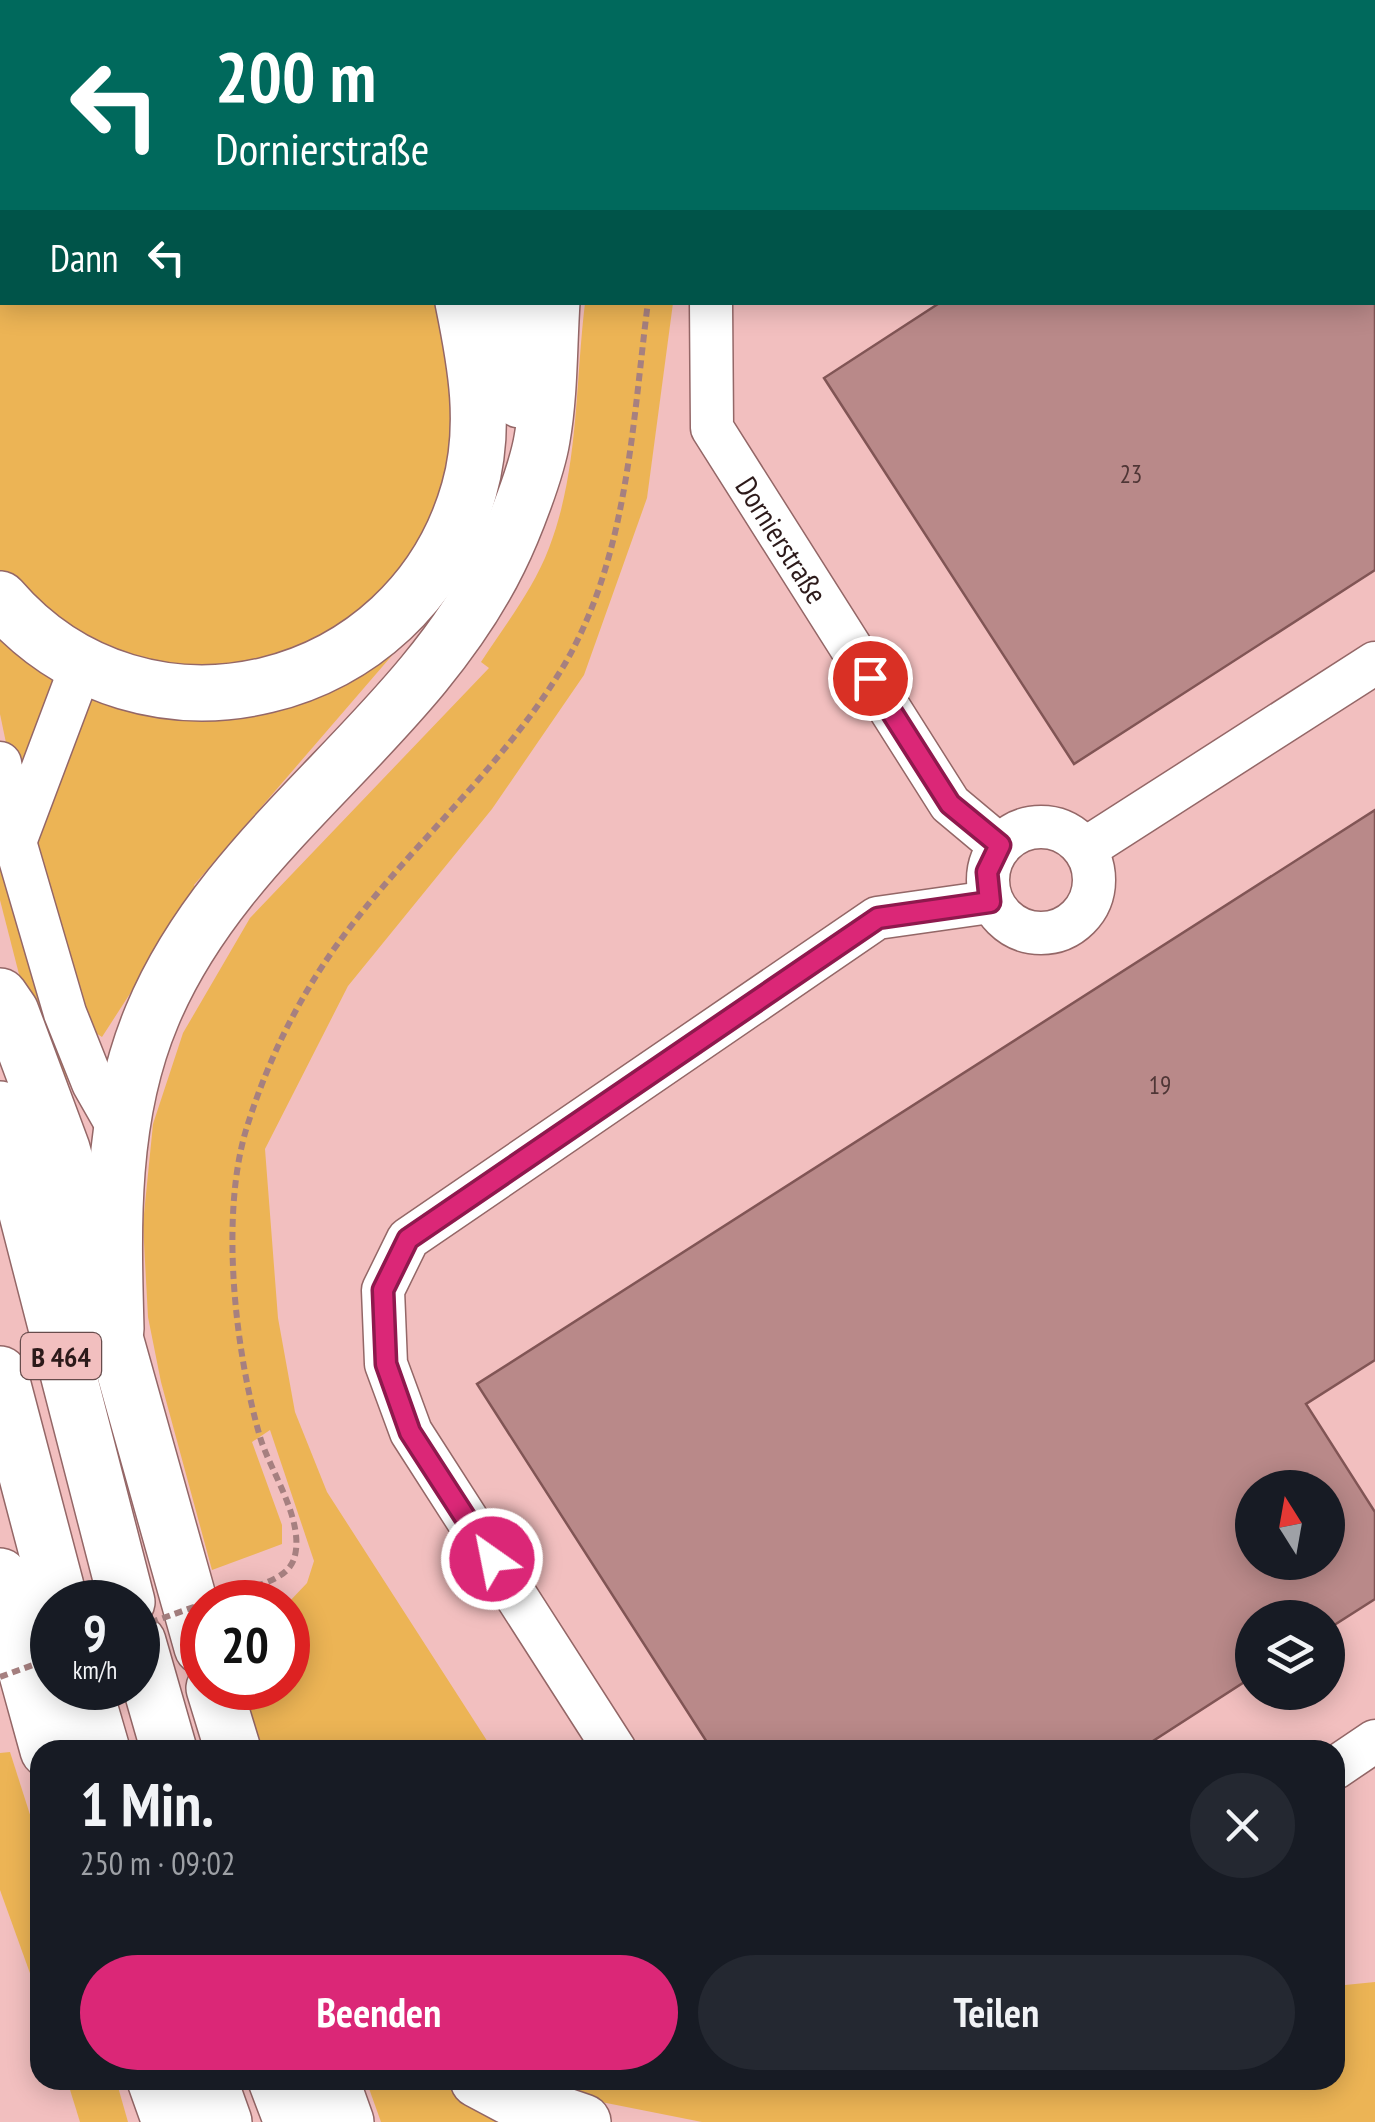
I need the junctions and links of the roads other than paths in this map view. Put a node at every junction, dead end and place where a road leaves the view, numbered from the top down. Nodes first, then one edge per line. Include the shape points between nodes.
1 (464, 305) edge
2 (507, 305) edge
3 (552, 305) edge
4 (710, 305) edge
5 (523, 492) junction
6 (0, 599) edge
7 (82, 664) junction
8 (1375, 664) edge
9 (0, 763) edge
10 (15, 842) junction
11 (1000, 845) junction
12 (1085, 849) junction
13 (990, 902) junction
14 (0, 996) edge
15 (0, 1109) edge
16 (121, 1132) junction
17 (116, 1330) junction
18 (0, 1374) edge
19 (0, 1576) edge
20 (54, 1580) edge
21 (121, 1580) edge
22 (184, 1580) edge
23 (90, 1710) edge
24 (157, 1710) edge
25 (220, 1710) edge
26 (45, 1740) edge
27 (99, 1740) edge
28 (165, 1740) edge
29 (229, 1740) edge
30 (609, 1740) edge
31 (1375, 1741) edge
32 (1345, 1761) edge
33 (129, 2090) edge
34 (159, 2090) edge
35 (213, 2090) edge
36 (280, 2090) edge
37 (335, 2090) edge
38 (496, 2090) edge
39 (137, 2122) edge
40 (170, 2122) edge
41 (224, 2122) edge
42 (292, 2122) edge
43 (346, 2122) edge
44 (583, 2122) edge

1 - 7 main road via 478,388 470,489 432,572 393,619 346,655 252,690 176,691
2 - 5 main road
3 - 5 main road via 542,442
4 - 11 lane, Dornierstraße via 712,428 950,804
5 - 16 main road via 499,560 460,622 369,735 255,856 191,940 152,1016
6 - 7 main road
7 - 10 lane
8 - 12 lane
9 - 10 lane
10 - 16 lane via 65,1013
11 - 12 lane via 1020,830 1044,826 1067,833
11 - 13 lane via 987,872
12 - 13 lane via 1095,878 1092,892 1067,928 1038,934 1010,925
13 - 30 lane via 878,918 408,1239 383,1290 386,1364 410,1432
14 - 17 main road, B 464 via 62,1149 91,1264
15 - 21 main road, B 464
16 - 17 main road via 113,1248
17 - 22 main road, B 464
18 - 20 main road, B 464
19 - 26 main road
23 - 27 main road
24 - 28 main road
25 - 29 main road
31 - 32 lane
33 - 39 main road
34 - 40 main road
35 - 41 main road
36 - 42 main road
37 - 43 main road
38 - 44 main road

